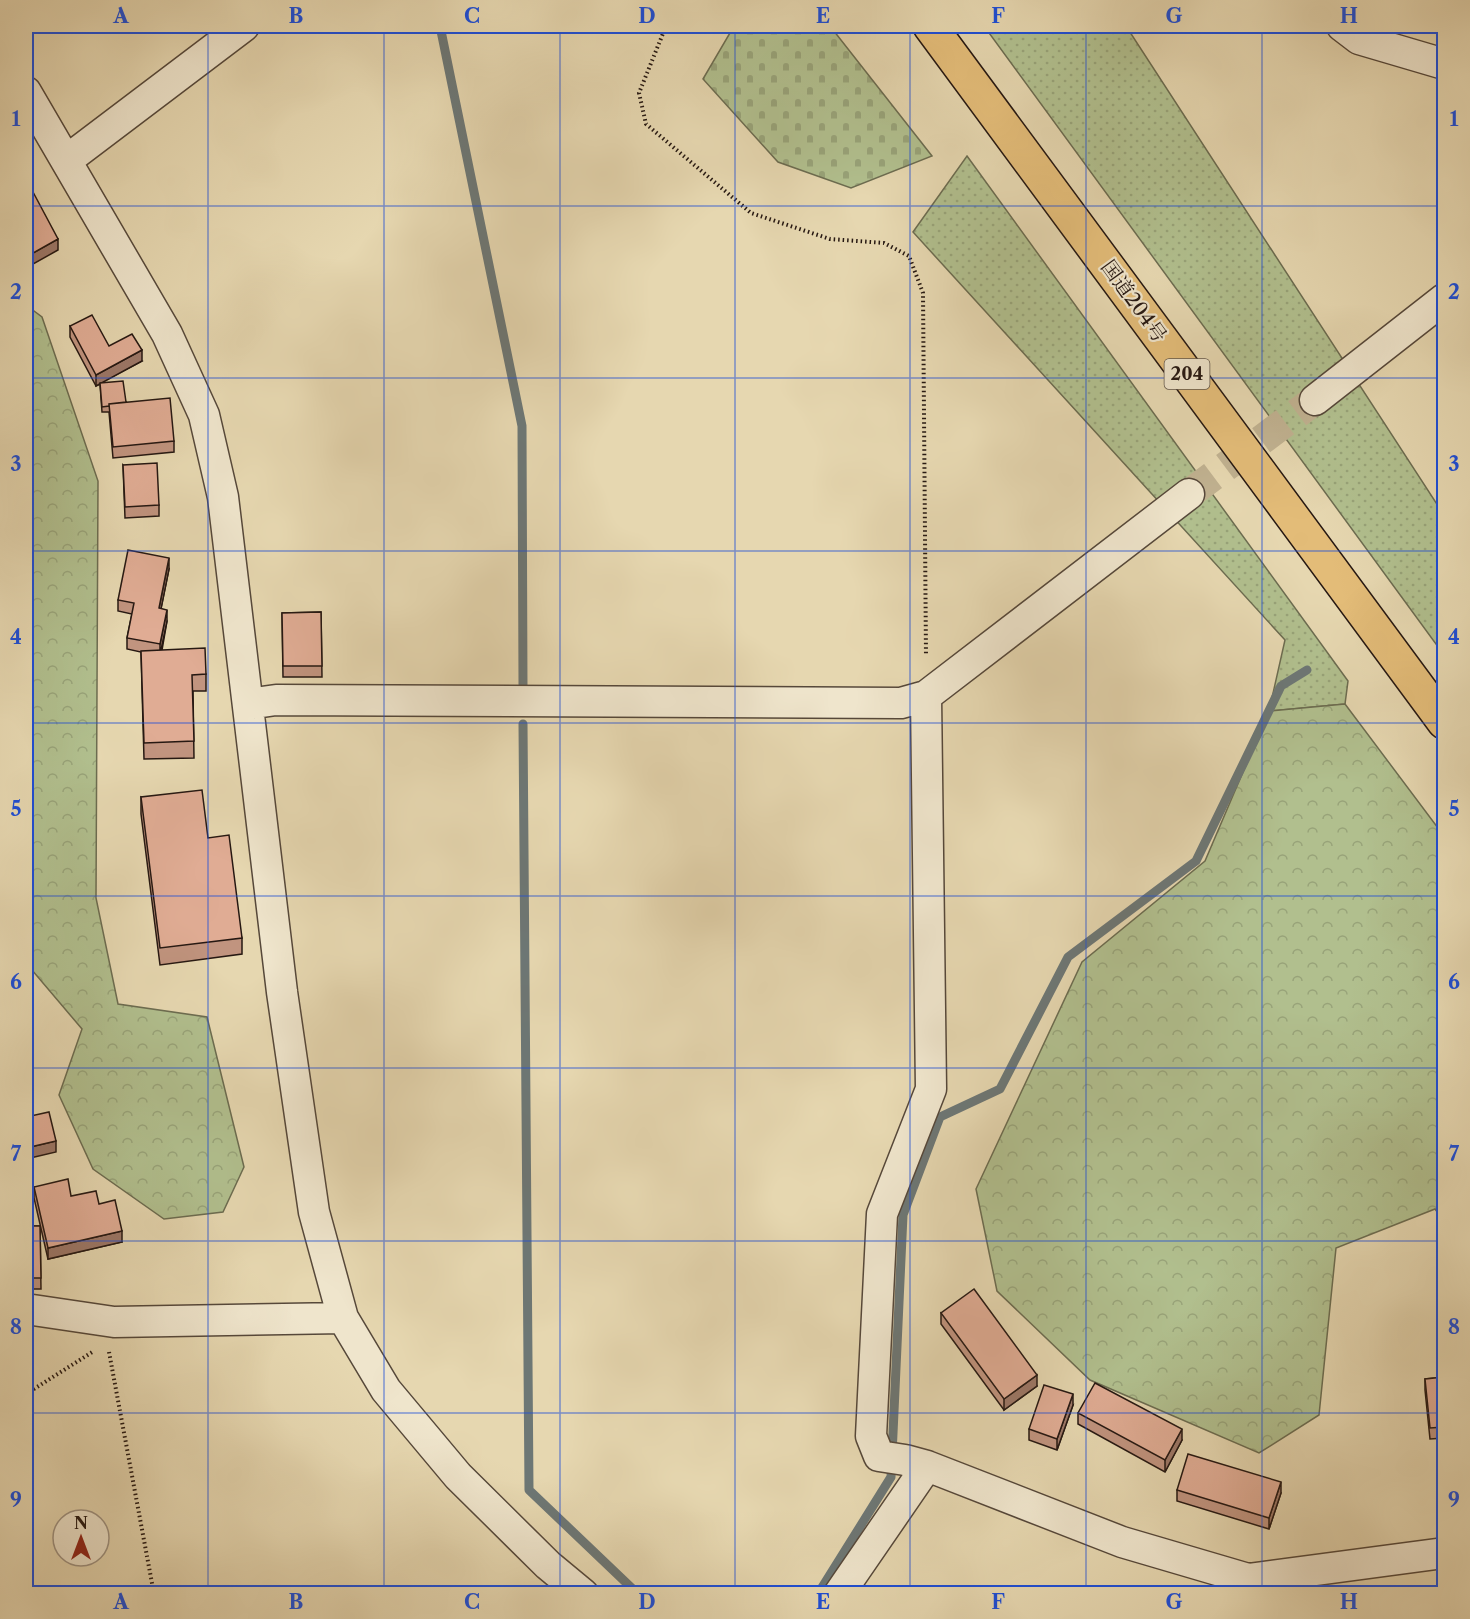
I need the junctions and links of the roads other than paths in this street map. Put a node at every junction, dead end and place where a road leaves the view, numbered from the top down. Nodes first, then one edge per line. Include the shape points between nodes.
1 (244, 26) edge
2 (930, 26) edge
3 (1342, 26) edge
4 (1444, 64) edge
5 (26, 93) edge
6 (67, 160) junction
7 (1444, 299) edge
8 (1315, 400) tunnel mouth
9 (1189, 494) tunnel mouth
10 (926, 696) junction
11 (248, 704) junction
12 (1444, 722) edge
13 (26, 1309) edge
14 (343, 1318) junction
15 (904, 1461) junction
16 (1444, 1553) edge
17 (583, 1593) edge
18 (839, 1593) edge

1 - 6 street
2 - 12 highway, 国道204号 / 204
3 - 4 street via 1359,39
5 - 6 street
6 - 11 street via 167,334 204,415 223,497
7 - 8 street
9 - 10 street
10 - 11 street via 902,703 276,699
10 - 15 street via 931,1089 882,1214 872,1436
11 - 14 street via 282,992 314,1212
13 - 14 street via 111,1332
14 - 17 street via 387,1389 458,1476 548,1565
15 - 16 street via 1122,1542 1248,1579
15 - 18 street

